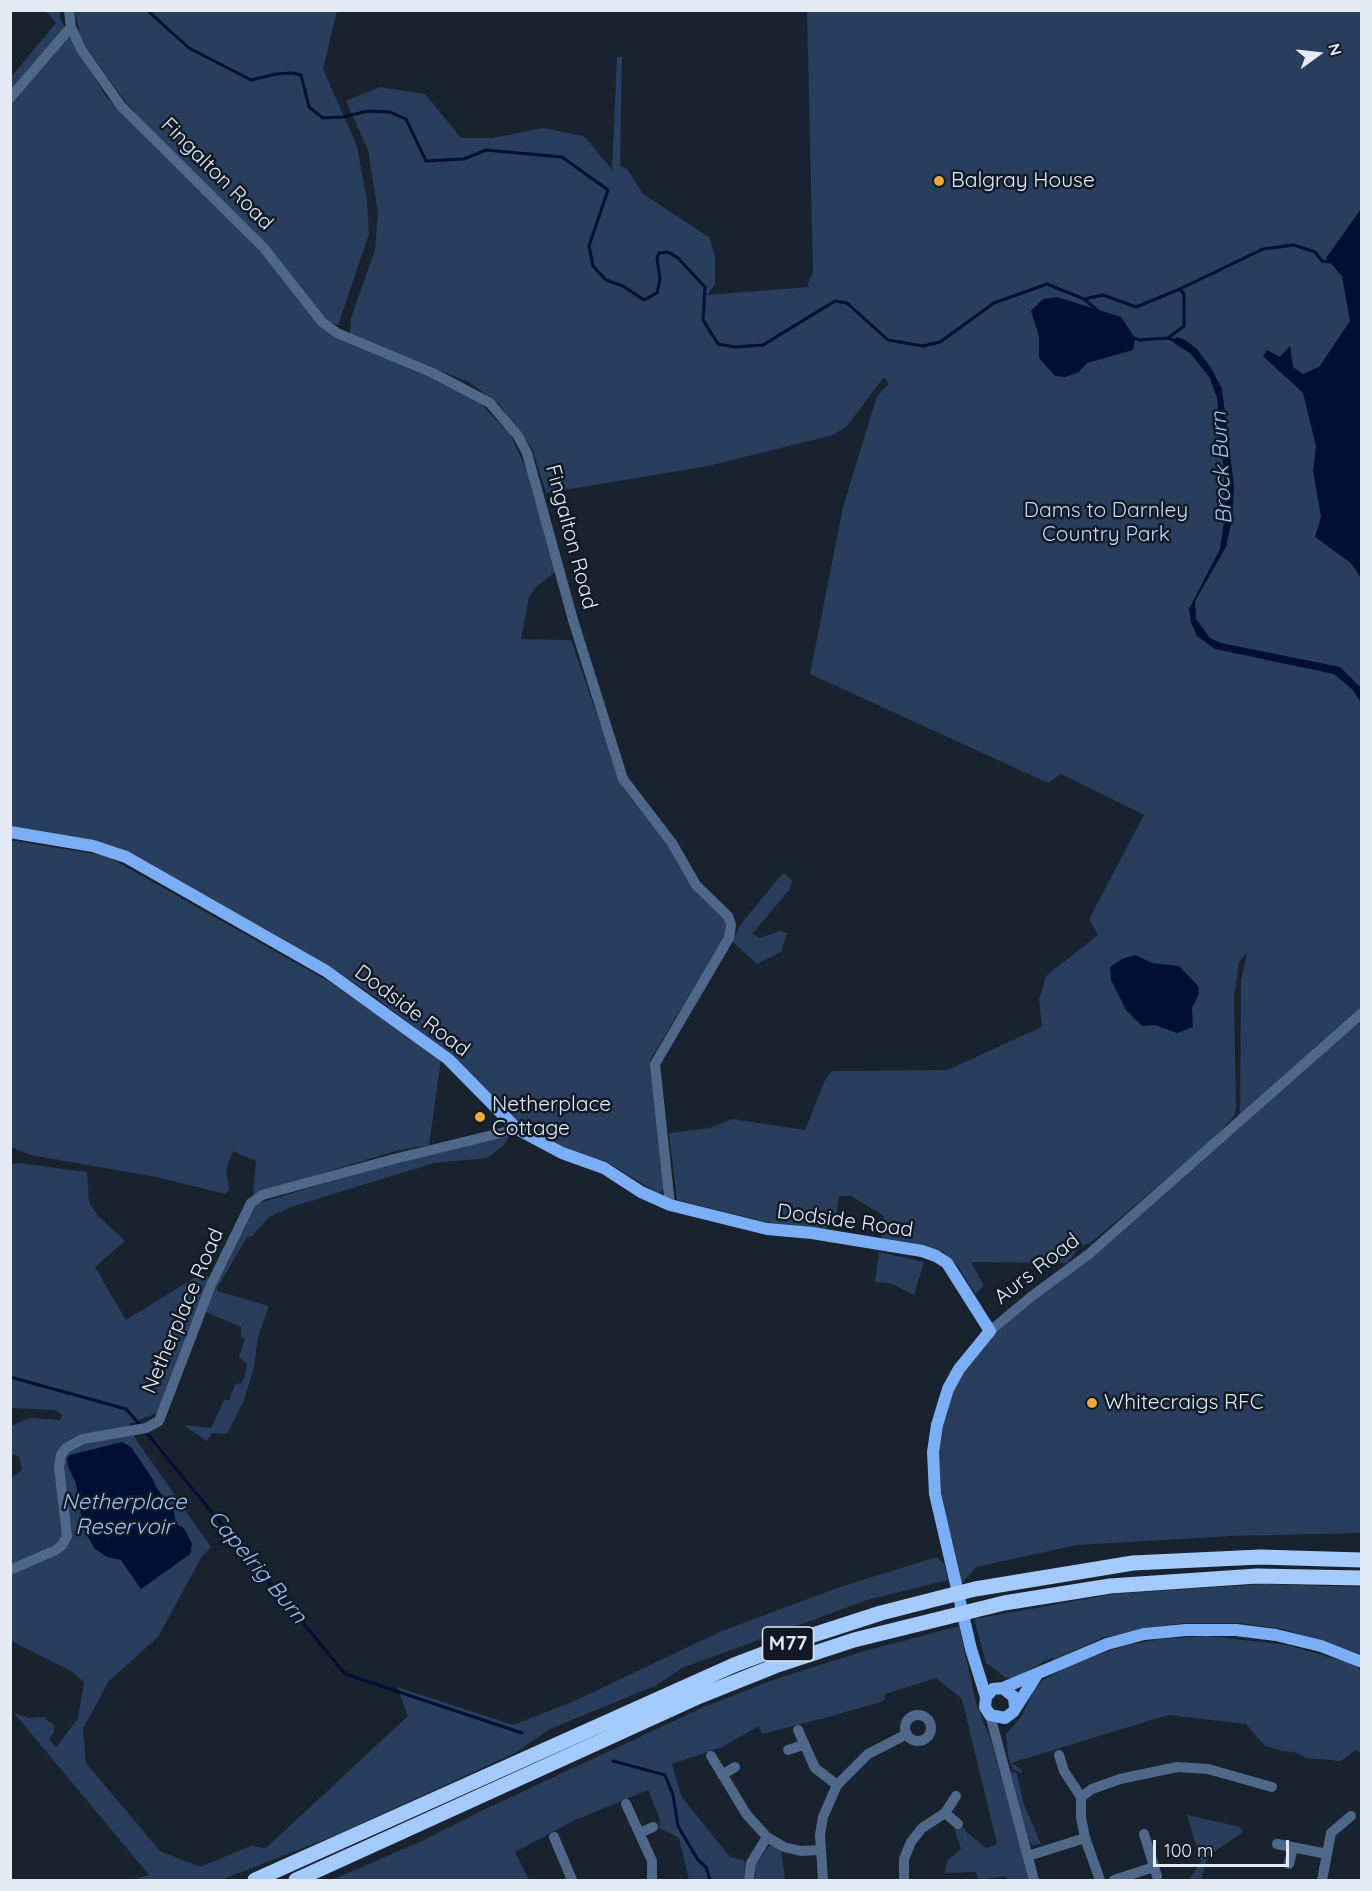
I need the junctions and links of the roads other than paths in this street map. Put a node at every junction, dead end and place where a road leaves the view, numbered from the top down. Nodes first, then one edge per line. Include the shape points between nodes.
1 (69, 10) edge
2 (70, 27) junction
3 (10, 98) edge
4 (10, 832) edge
5 (1362, 1013) edge
6 (517, 1129) junction
7 (670, 1205) junction
8 (990, 1331) junction
9 (1362, 1560) edge
10 (10, 1570) edge
11 (1362, 1578) edge
12 (971, 1649) junction
13 (1362, 1662) edge
14 (1036, 1676) junction
15 (1000, 1688) junction
16 (986, 1697) junction
17 (1012, 1711) junction
18 (990, 1715) junction
19 (798, 1730) dead end
20 (907, 1734) dead end
21 (803, 1745) junction
22 (998, 1748) junction
23 (788, 1750) dead end
24 (1059, 1755) dead end
25 (711, 1756) dead end
26 (735, 1767) dead end
27 (722, 1775) junction
28 (837, 1785) junction
29 (1272, 1786) dead end
30 (956, 1796) dead end
31 (1081, 1797) junction
32 (626, 1804) dead end
33 (945, 1813) junction
34 (1351, 1816) dead end
35 (958, 1824) dead end
36 (653, 1827) dead end
37 (640, 1833) junction
38 (1144, 1834) dead end
39 (555, 1837) dead end
40 (767, 1838) junction
41 (1085, 1838) junction
42 (1277, 1844) dead end
43 (1293, 1847) junction
44 (820, 1850) junction
45 (1326, 1854) junction
46 (1028, 1856) junction
47 (1289, 1864) dead end
48 (576, 1879) edge
49 (255, 1881) edge
50 (296, 1881) edge
51 (652, 1881) edge
52 (749, 1881) edge
53 (823, 1881) edge
54 (904, 1881) edge
55 (1034, 1881) edge
56 (1100, 1881) edge
57 (1114, 1881) edge
58 (1322, 1881) edge

1 - 2 street
2 - 3 street
2 - 7 street, Fingalton Road via 122,106 264,248 322,322 337,333 433,373 490,403 527,453 573,620 623,779 672,843 696,885 728,916 731,925 729,938 655,1064
4 - 6 main road, Dodside Road via 93,846 126,857 326,971 448,1059
5 - 8 street, Aurs Road via 1089,1254
6 - 7 main road, Dodside Road via 562,1153 604,1168
6 - 10 street, Netherplace Road via 262,1195 251,1203 211,1285 159,1421 146,1428 83,1440 66,1448 59,1467 67,1536 56,1550
7 - 8 main road, Dodside Road via 767,1229 853,1239 936,1256 953,1271
8 - 12 main road, Aurs Road via 953,1379 943,1401 934,1440 935,1494
9 - 49 highway, M77 via 1276,1556 1133,1563 996,1585 881,1613 734,1665
11 - 50 highway, M77 via 1257,1575 1110,1586 993,1605 876,1634 805,1655 700,1696
12 - 15 main road, Aurs Road via 984,1673
12 - 16 main road, Aurs Road
13 - 14 main road via 1276,1635 1186,1630 1138,1635 1107,1644
14 - 15 main road
14 - 17 main road
15 - 16 main road
15 - 17 main road via 1014,1697
16 - 18 main road via 985,1707
17 - 18 main road via 1000,1718
17 - 22 street
18 - 22 street
19 - 21 street
20 - 28 street via 868,1754
21 - 23 street
21 - 28 street via 815,1768
22 - 46 street
24 - 31 street
25 - 27 street
26 - 27 street
27 - 40 street
28 - 44 street via 823,1817
29 - 31 street via 1208,1769 1177,1767 1120,1779
30 - 33 street
31 - 41 street
32 - 37 street
33 - 35 street
33 - 54 street via 922,1828 910,1842 904,1859
34 - 45 street via 1331,1833
36 - 37 street
37 - 51 street via 652,1860
38 - 57 street via 1156,1871
39 - 48 street
40 - 44 street via 801,1851
40 - 52 street via 751,1863
41 - 46 street
41 - 56 street
42 - 43 street
43 - 45 street
43 - 47 street
44 - 53 street
45 - 58 street
46 - 55 street

